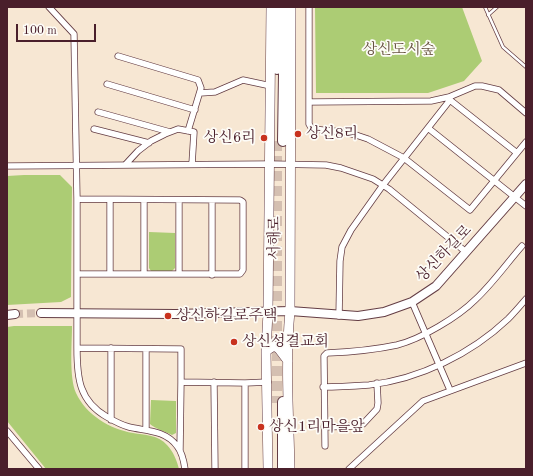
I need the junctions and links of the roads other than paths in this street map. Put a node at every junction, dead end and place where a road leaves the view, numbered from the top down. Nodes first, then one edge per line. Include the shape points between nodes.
1 (48, 7) edge
2 (271, 7) edge
3 (277, 7) edge
4 (285, 7) edge
5 (291, 7) edge
6 (309, 7) edge
7 (485, 7) edge
8 (497, 7) edge
9 (488, 15) junction
10 (118, 56) dead end
11 (526, 67) edge
12 (108, 84) dead end
13 (271, 86) junction
14 (200, 93) junction
15 (450, 98) junction
16 (310, 102) junction
17 (194, 110) junction
18 (98, 112) dead end
19 (526, 113) edge
20 (428, 128) junction
21 (94, 129) dead end
22 (188, 131) junction
23 (170, 132) junction
24 (280, 140) junction
25 (526, 142) edge
26 (148, 143) junction
27 (517, 153) junction
28 (404, 158) junction
29 (192, 164) junction
30 (270, 164) junction
31 (290, 164) junction
32 (77, 165) junction
33 (125, 165) junction
34 (7, 166) edge
35 (494, 180) junction
36 (526, 184) edge
37 (383, 185) junction
38 (515, 197) junction
39 (77, 199) junction
40 (110, 200) junction
41 (144, 200) junction
42 (179, 200) junction
43 (212, 200) junction
44 (526, 206) edge
45 (522, 246) dead end
46 (466, 252) junction
47 (77, 274) junction
48 (110, 274) junction
49 (144, 274) junction
50 (179, 274) junction
51 (212, 275) junction
52 (526, 299) edge
53 (412, 302) junction
54 (290, 311) junction
55 (268, 312) junction
56 (41, 313) tunnel mouth
57 (76, 313) junction
58 (339, 316) junction
59 (426, 333) junction
60 (77, 348) junction
61 (111, 348) junction
62 (146, 349) junction
63 (266, 351) junction
64 (288, 361) junction
65 (526, 363) edge
66 (440, 364) junction
67 (181, 382) junction
68 (214, 382) junction
69 (268, 382) junction
70 (245, 383) junction
71 (377, 383) junction
72 (323, 387) junction
73 (450, 390) junction
74 (111, 420) junction
75 (324, 427) junction
76 (146, 429) junction
77 (7, 431) edge
78 (325, 446) dead end
79 (180, 452) junction
80 (39, 469) edge
81 (185, 469) edge
82 (215, 469) edge
83 (245, 469) edge
84 (268, 469) edge
85 (277, 469) edge
86 (283, 469) edge
87 (290, 469) edge
88 (349, 469) edge

1 - 32 street via 74,34
2 - 13 main road, 서해로
3 - 24 highway, 서해로
4 - 24 highway, 서해로
5 - 24 main road, 서해로
6 - 16 street
7 - 9 lane
8 - 9 lane
9 - 11 lane via 503,47
10 - 14 street via 198,80
12 - 17 street
13 - 14 street via 243,80 215,92
13 - 24 main road, 서해로
14 - 17 street
15 - 16 street via 431,101
15 - 19 street via 475,86 482,86 499,90
15 - 20 street
15 - 27 street
16 - 28 street via 309,124 312,129 356,134
17 - 22 street
18 - 23 street
20 - 28 street
20 - 35 street
21 - 26 street
22 - 23 street via 178,129
22 - 29 street via 194,132
23 - 26 street
24 - 30 main road, 서해로
24 - 31 main road, 서해로
25 - 27 street
26 - 33 street
27 - 35 street
28 - 35 street via 470,210
28 - 37 street
29 - 30 street
29 - 33 street
30 - 31 street
30 - 55 main road, 서해로
31 - 37 street via 341,168
31 - 54 main road, 서해로
32 - 33 street
32 - 34 street
32 - 39 street
35 - 38 street
36 - 38 street, 상신하길로
37 - 46 street
37 - 58 street via 350,230 342,248
38 - 44 street
38 - 46 street, 상신하길로
39 - 40 street
39 - 47 street
40 - 41 street
40 - 48 street
41 - 42 street
41 - 49 street
42 - 43 street
42 - 50 street
43 - 51 street
43 - 51 street via 241,200 243,203 242,273
45 - 59 street via 476,299
46 - 53 street, 상신하길로 via 436,286
47 - 48 street
47 - 57 street
48 - 49 street
49 - 50 street
50 - 51 street
52 - 66 street via 493,332 471,348
53 - 58 street, 상신하길로 via 384,312
53 - 59 street
54 - 55 street, 상신하길로
54 - 58 street, 상신하길로
54 - 64 main road, 서해로
55 - 57 street, 상신하길로
55 - 63 main road, 서해로
56 - 57 street, 상신하길로
57 - 60 street
59 - 66 street
59 - 72 street via 398,345 327,354 324,356
60 - 61 street
60 - 74 street via 78,375 83,394 95,409
61 - 62 street
61 - 74 street
62 - 67 street via 181,349
62 - 76 street
63 - 64 main road via 274,346
63 - 69 main road, 서해로
64 - 87 main road, 서해로
65 - 73 street
66 - 71 street via 429,370
66 - 73 street
67 - 68 street
67 - 79 street
68 - 70 street
68 - 82 street
69 - 70 street
69 - 84 main road, 서해로
70 - 83 street
71 - 72 street
71 - 75 street via 377,409 363,424
72 - 75 street
73 - 88 street via 423,401
74 - 76 street via 129,427
75 - 78 street
76 - 79 street via 163,435 177,446
77 - 80 street
79 - 81 street
85 - 86 highway via 280,403

